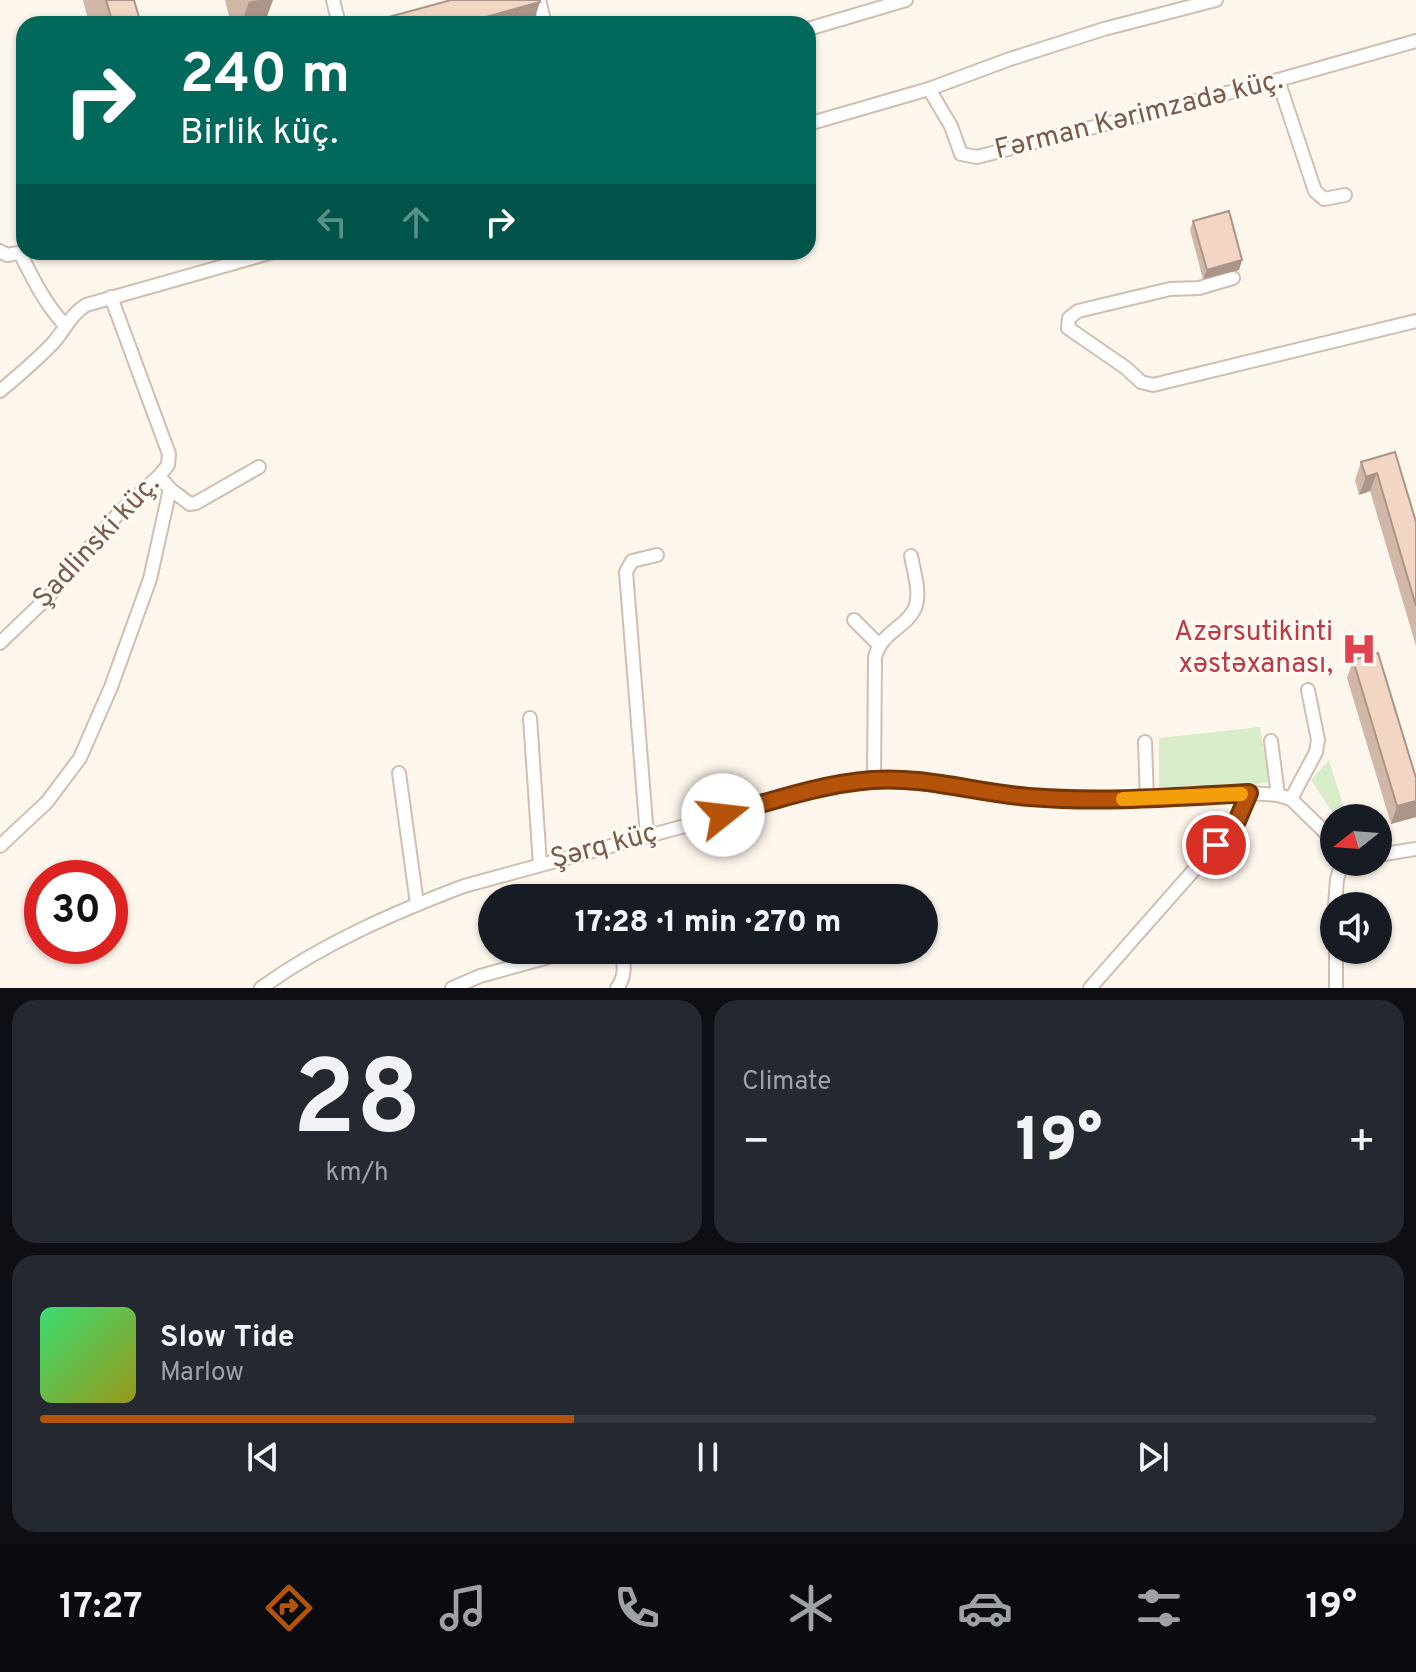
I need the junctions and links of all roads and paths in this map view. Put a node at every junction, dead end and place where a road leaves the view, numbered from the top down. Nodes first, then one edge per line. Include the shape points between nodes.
1 (906, 0) edge
2 (1216, 0) edge
3 (816, 27) edge
4 (1416, 41) edge
5 (1278, 80) junction
6 (929, 89) junction
7 (816, 122) edge
8 (1345, 195) dead end
9 (25, 260) edge
10 (244, 260) edge
11 (1233, 278) dead end
12 (111, 297) junction
13 (1416, 321) edge
14 (65, 325) junction
15 (0, 391) edge
16 (259, 467) dead end
17 (159, 476) junction
18 (170, 489) junction
19 (657, 555) dead end
20 (911, 556) dead end
21 (854, 620) dead end
22 (0, 643) edge
23 (878, 644) junction
24 (1308, 690) dead end
25 (530, 718) dead end
26 (1271, 741) dead end
27 (1145, 742) dead end
28 (399, 773) dead end
29 (874, 780) junction
30 (1249, 793) junction
31 (1284, 797) junction
32 (1147, 800) junction
33 (1320, 829) edge
34 (647, 836) junction
35 (0, 846) edge
36 (1416, 849) edge
37 (1392, 853) edge
38 (540, 864) junction
39 (417, 904) junction
40 (523, 964) edge
41 (624, 964) edge
42 (1336, 964) edge
43 (261, 988) edge
44 (452, 988) edge
45 (617, 988) edge
46 (1090, 988) edge
47 (1336, 988) edge

1 - 3 street
2 - 6 street via 1104,29
4 - 5 street, Fərman Kərimzadə küç.
5 - 6 street, Fərman Kərimzadə küç. via 977,157 961,154
5 - 8 street via 1315,191 1324,199
6 - 7 street
9 - 14 street via 35,284
10 - 12 street
11 - 13 street via 1078,311 1069,318 1068,328 1141,382 1153,385
12 - 14 street via 86,305
12 - 17 street, Şadlinski küç. via 169,454
14 - 15 street via 36,361
16 - 18 street via 196,503
17 - 18 street
17 - 22 street, Şadlinski küç.
18 - 35 street via 150,579 80,758 47,802
19 - 34 street via 632,561 626,572
20 - 23 street via 914,609
21 - 23 street
23 - 29 street
24 - 31 street via 1316,752
25 - 38 street
26 - 31 street
27 - 32 street
28 - 39 street
29 - 32 street, Şərq küç via 1032,797
29 - 34 street, Şərq küç via 836,785
30 - 31 street, Şərq küç
30 - 32 street, Şərq küç
30 - 46 street via 1237,821
31 - 33 street
34 - 38 street, Şərq küç
36 - 37 street
38 - 39 street, Şərq küç
39 - 43 street, Şərq küç via 355,932
40 - 44 street
41 - 45 street
42 - 47 street

